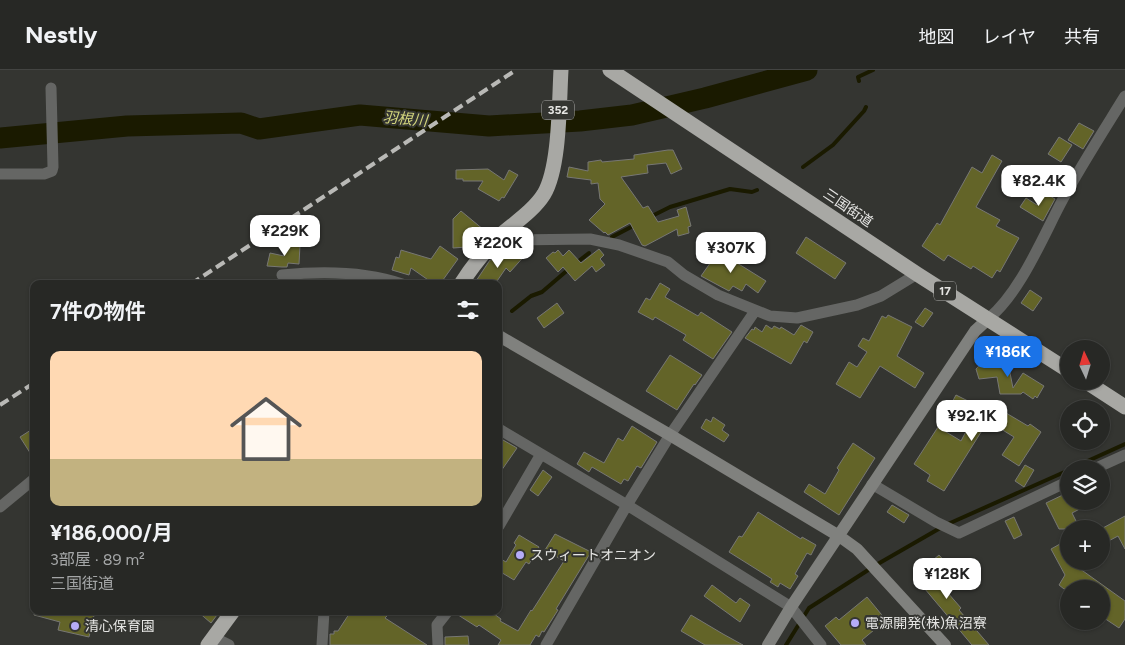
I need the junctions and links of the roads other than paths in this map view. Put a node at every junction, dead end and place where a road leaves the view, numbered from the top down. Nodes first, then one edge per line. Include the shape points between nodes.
1 (561, 70) edge
2 (610, 70) edge
3 (51, 88) dead end
4 (1125, 96) edge
5 (0, 174) edge
6 (501, 236) junction
7 (917, 274) junction
8 (282, 275) dead end
9 (301, 278) edge
10 (386, 280) edge
11 (464, 280) edge
12 (755, 311) junction
13 (988, 319) junction
14 (502, 338) edge
15 (1060, 365) edge
16 (1099, 390) edge
17 (1125, 407) edge
18 (502, 431) edge
19 (670, 435) junction
20 (541, 454) junction
21 (1125, 455) edge
22 (1110, 462) edge
23 (30, 482) edge
24 (872, 484) junction
25 (1060, 485) edge
26 (627, 505) junction
27 (0, 507) edge
28 (502, 521) edge
29 (839, 536) junction
30 (790, 607) junction
31 (229, 615) edge
32 (324, 615) edge
33 (445, 615) edge
34 (211, 641) edge
35 (229, 645) edge
36 (322, 645) edge
37 (438, 645) edge
38 (546, 645) edge
39 (768, 645) edge
40 (821, 645) edge
41 (945, 645) edge

1 - 6 highway, 352 via 556,150 550,178 536,204
2 - 7 highway, 三国街道 / 17
3 - 5 street via 52,171 44,174
4 - 13 street via 1064,197 1025,271 1001,309
6 - 11 highway, 352
6 - 12 street via 506,240 590,239 619,245 668,262 718,295
7 - 12 street via 881,296 857,305 797,318
7 - 13 highway, 三国街道 / 17
8 - 9 street
9 - 10 street via 331,272
12 - 19 street
13 - 15 highway, 三国街道 / 17
13 - 24 street via 975,330
14 - 19 street
16 - 17 highway
18 - 20 street
19 - 26 street
19 - 29 street
20 - 26 street
20 - 28 street
21 - 22 street
23 - 27 street
24 - 25 street via 959,534
24 - 29 street
26 - 30 street
26 - 38 street
29 - 30 street
29 - 41 street via 857,549
30 - 39 street
30 - 40 street
31 - 34 highway
32 - 36 street
33 - 37 street via 437,625
34 - 35 street

